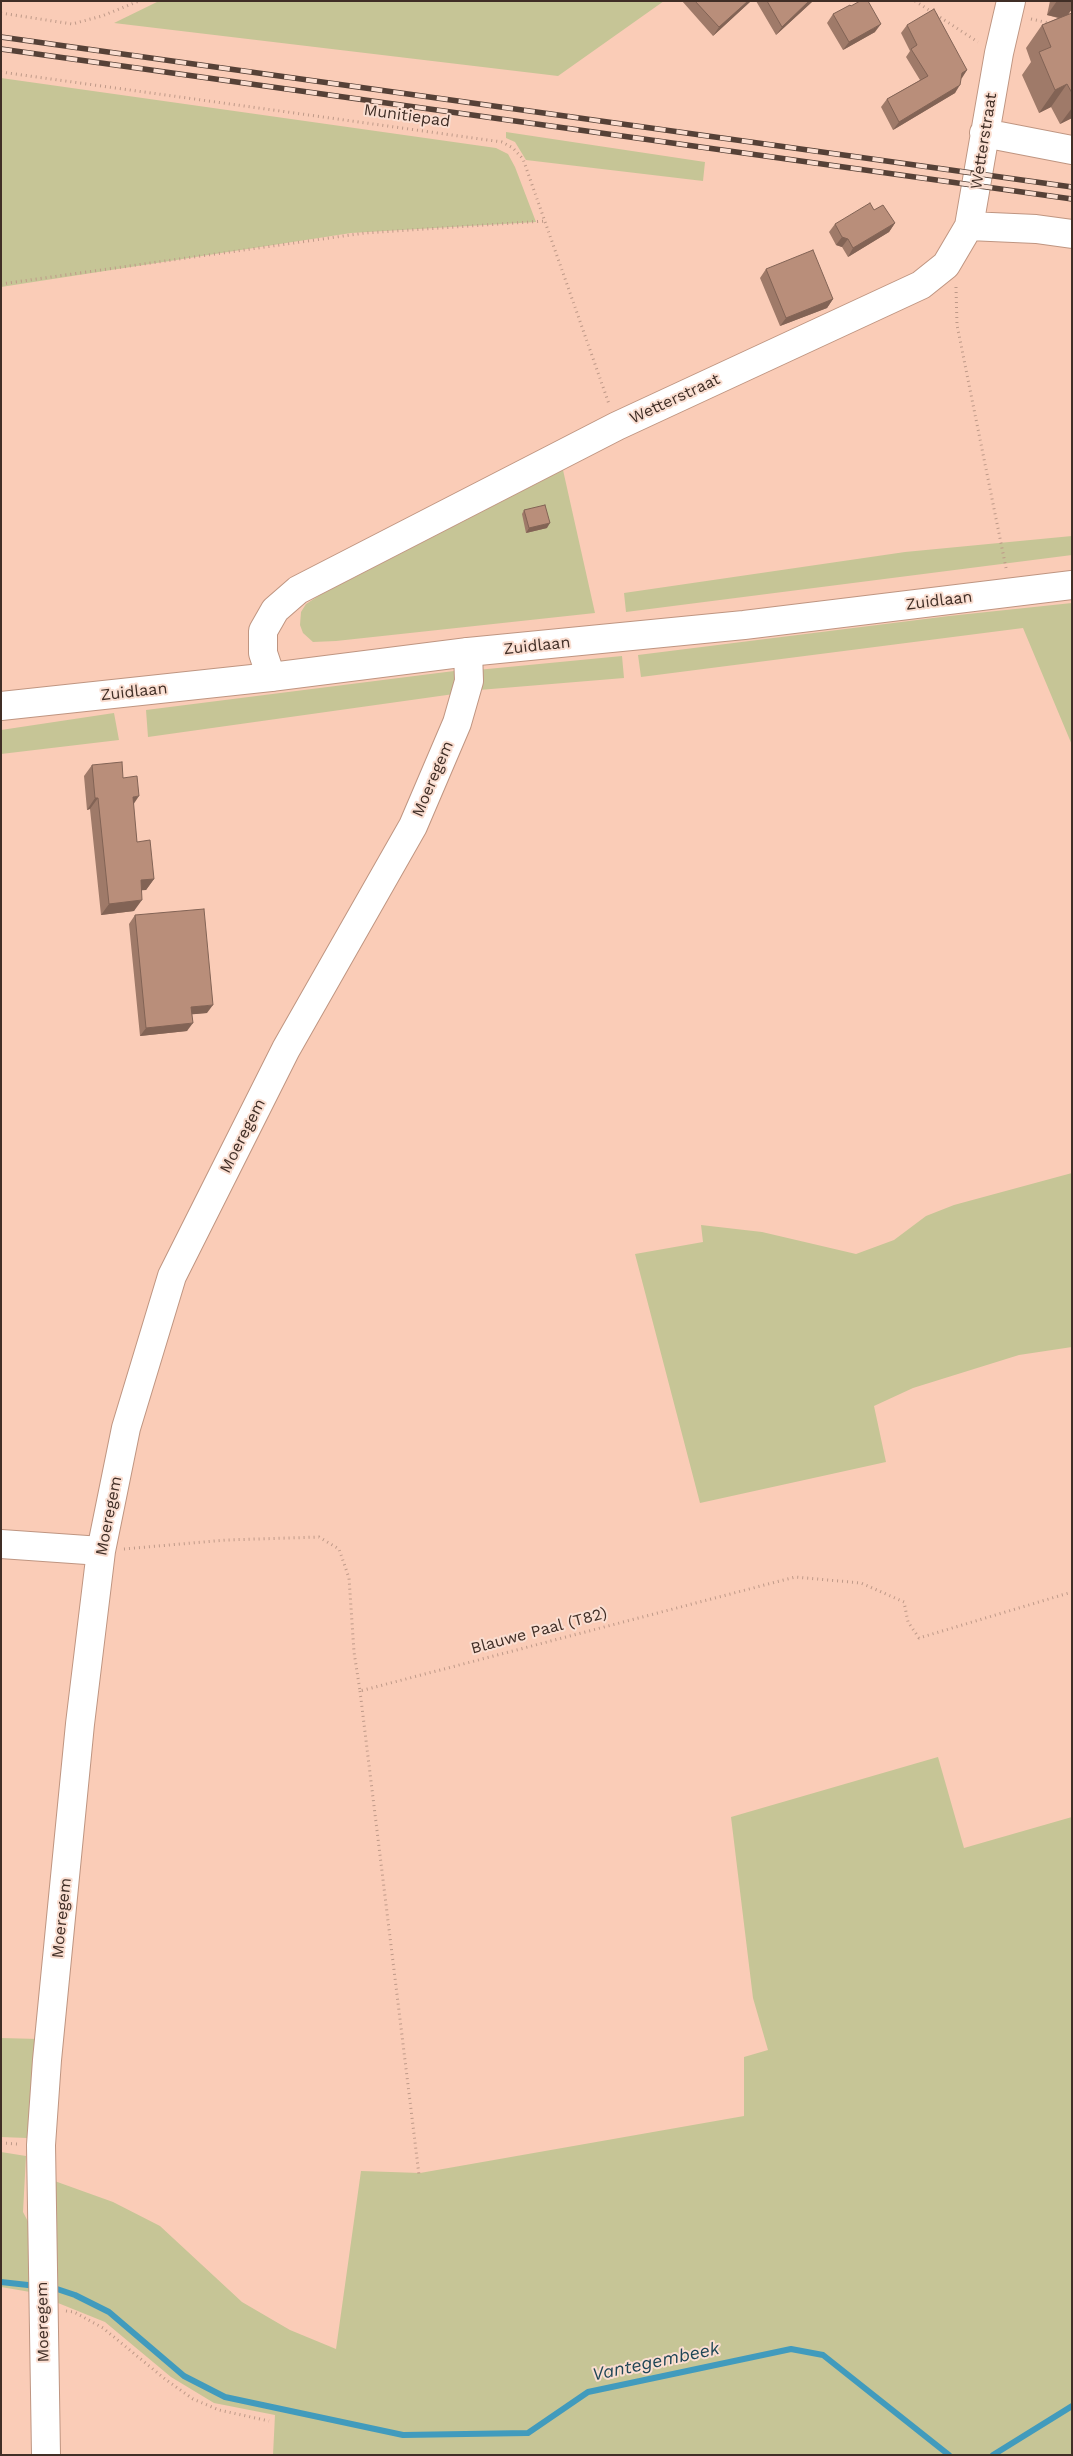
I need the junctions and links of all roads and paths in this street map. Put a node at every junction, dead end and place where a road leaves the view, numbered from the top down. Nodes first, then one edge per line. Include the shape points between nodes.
1 (139, 1) edge
2 (915, 1) edge
3 (1010, 8) edge
4 (1, 14) edge
5 (1057, 25) edge
6 (999, 53) junction
7 (1, 72) edge
8 (984, 133) junction
9 (1072, 150) edge
10 (545, 221) junction
11 (969, 226) junction
12 (1072, 234) edge
13 (955, 249) junction
14 (1, 284) edge
15 (617, 426) junction
16 (1072, 585) edge
17 (1011, 592) junction
18 (468, 652) junction
19 (271, 677) junction
20 (1, 706) edge
21 (1, 1544) edge
22 (101, 1551) junction
23 (1072, 1592) edge
24 (360, 1691) junction
25 (419, 2175) dead end
26 (43, 2307) junction
27 (269, 2422) dead end
28 (46, 2455) edge

1 - 4 path via 72,24
2 - 6 path
3 - 5 path
3 - 6 street, Wetterstraat
6 - 8 street, Wetterstraat
7 - 10 path, Munitiepad via 502,142 523,159
8 - 9 street
8 - 11 street, Wetterstraat
10 - 14 path via 365,233
10 - 15 path, Munitiepad
11 - 12 street
11 - 13 street, Wetterstraat
13 - 15 street, Wetterstraat via 946,265 921,285
13 - 17 path via 957,325
15 - 19 street, Wetterstraat via 298,590 275,610 263,632 263,653
16 - 17 street, Zuidlaan
17 - 18 street, Zuidlaan
18 - 19 street, Zuidlaan
18 - 22 street, Moeregem via 469,681 457,723 413,826 286,1049 172,1276 126,1428
19 - 20 street, Zuidlaan
21 - 22 street
22 - 24 path via 226,1540 319,1537 340,1549 349,1578
22 - 26 street, Moeregem via 80,1724 40,2145
23 - 24 path, Blauwe Paal (T82) via 919,1638 908,1622 904,1602 860,1583 795,1578
24 - 25 path
26 - 27 path via 74,2312 103,2328 193,2399 219,2410
26 - 28 street, Moeregem

